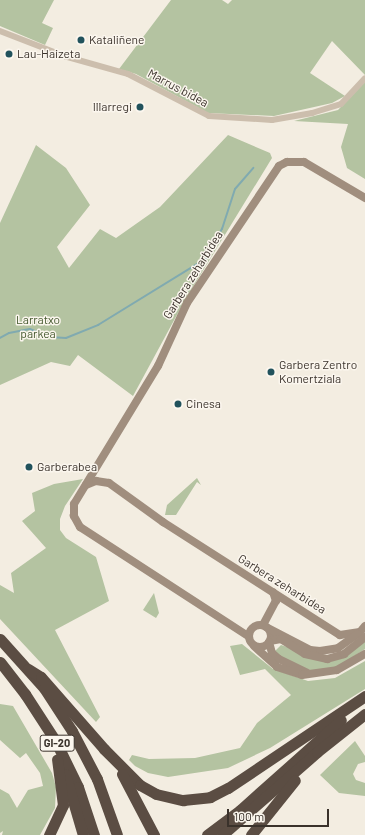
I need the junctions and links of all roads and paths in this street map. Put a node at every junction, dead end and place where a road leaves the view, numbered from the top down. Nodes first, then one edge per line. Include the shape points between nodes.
1 (0, 31) edge
2 (365, 78) edge
3 (365, 198) edge
4 (86, 485) junction
5 (273, 592) junction
6 (264, 626) junction
7 (363, 632) edge
8 (248, 636) junction
9 (0, 639) edge
10 (270, 642) junction
11 (254, 646) junction
12 (295, 648) junction
13 (365, 654) edge
14 (274, 655) junction
15 (0, 662) edge
16 (28, 669) junction
17 (0, 671) edge
18 (315, 675) junction
19 (365, 696) edge
20 (365, 702) edge
21 (365, 714) edge
22 (335, 737) junction
23 (104, 750) junction
24 (57, 759) junction
25 (313, 760) junction
26 (48, 835) edge
27 (83, 835) edge
28 (94, 835) edge
29 (117, 835) edge
30 (154, 835) edge
31 (207, 835) edge
32 (222, 835) edge
33 (251, 835) edge
34 (259, 835) edge

1 - 2 street, Marrus bidea via 64,56 128,74 209,116 272,120 312,113 341,104
3 - 4 street, Garbera zeharbidea via 304,162 286,162 279,166 182,312 158,366
4 - 5 street, Garbera zeharbidea via 96,481 109,483 163,522
4 - 8 street, Garbera zeharbidea via 74,504 73,511 80,526
5 - 6 street via 276,601
5 - 7 street, Garbera zeharbidea via 340,635
6 - 7 street via 310,650 320,651 338,648
6 - 8 street via 253,627
6 - 10 street via 271,633
7 - 12 street via 349,651 333,658 310,656
8 - 11 street, Garbera zeharbidea
9 - 16 highway, GI-20
10 - 11 street via 263,647
10 - 12 street via 281,639
10 - 14 street
11 - 18 street, Garbera zeharbidea via 282,670
12 - 14 street via 279,643 273,648
13 - 18 street, Garbera zeharbidea via 337,670
14 - 18 street via 290,666
15 - 28 highway, GI-20 via 32,704 56,742 78,787
16 - 23 highway via 41,677 57,694
16 - 29 highway, GI-20 via 58,708 84,752 107,803
17 - 24 highway via 27,708
19 - 23 highway via 228,788 201,799 174,799 156,794 140,784
20 - 31 highway via 324,734 240,810
21 - 22 highway
22 - 25 highway
22 - 32 highway
23 - 30 highway via 132,788
24 - 26 highway via 63,805 56,824
24 - 27 highway via 72,794
25 - 33 highway
25 - 34 highway

